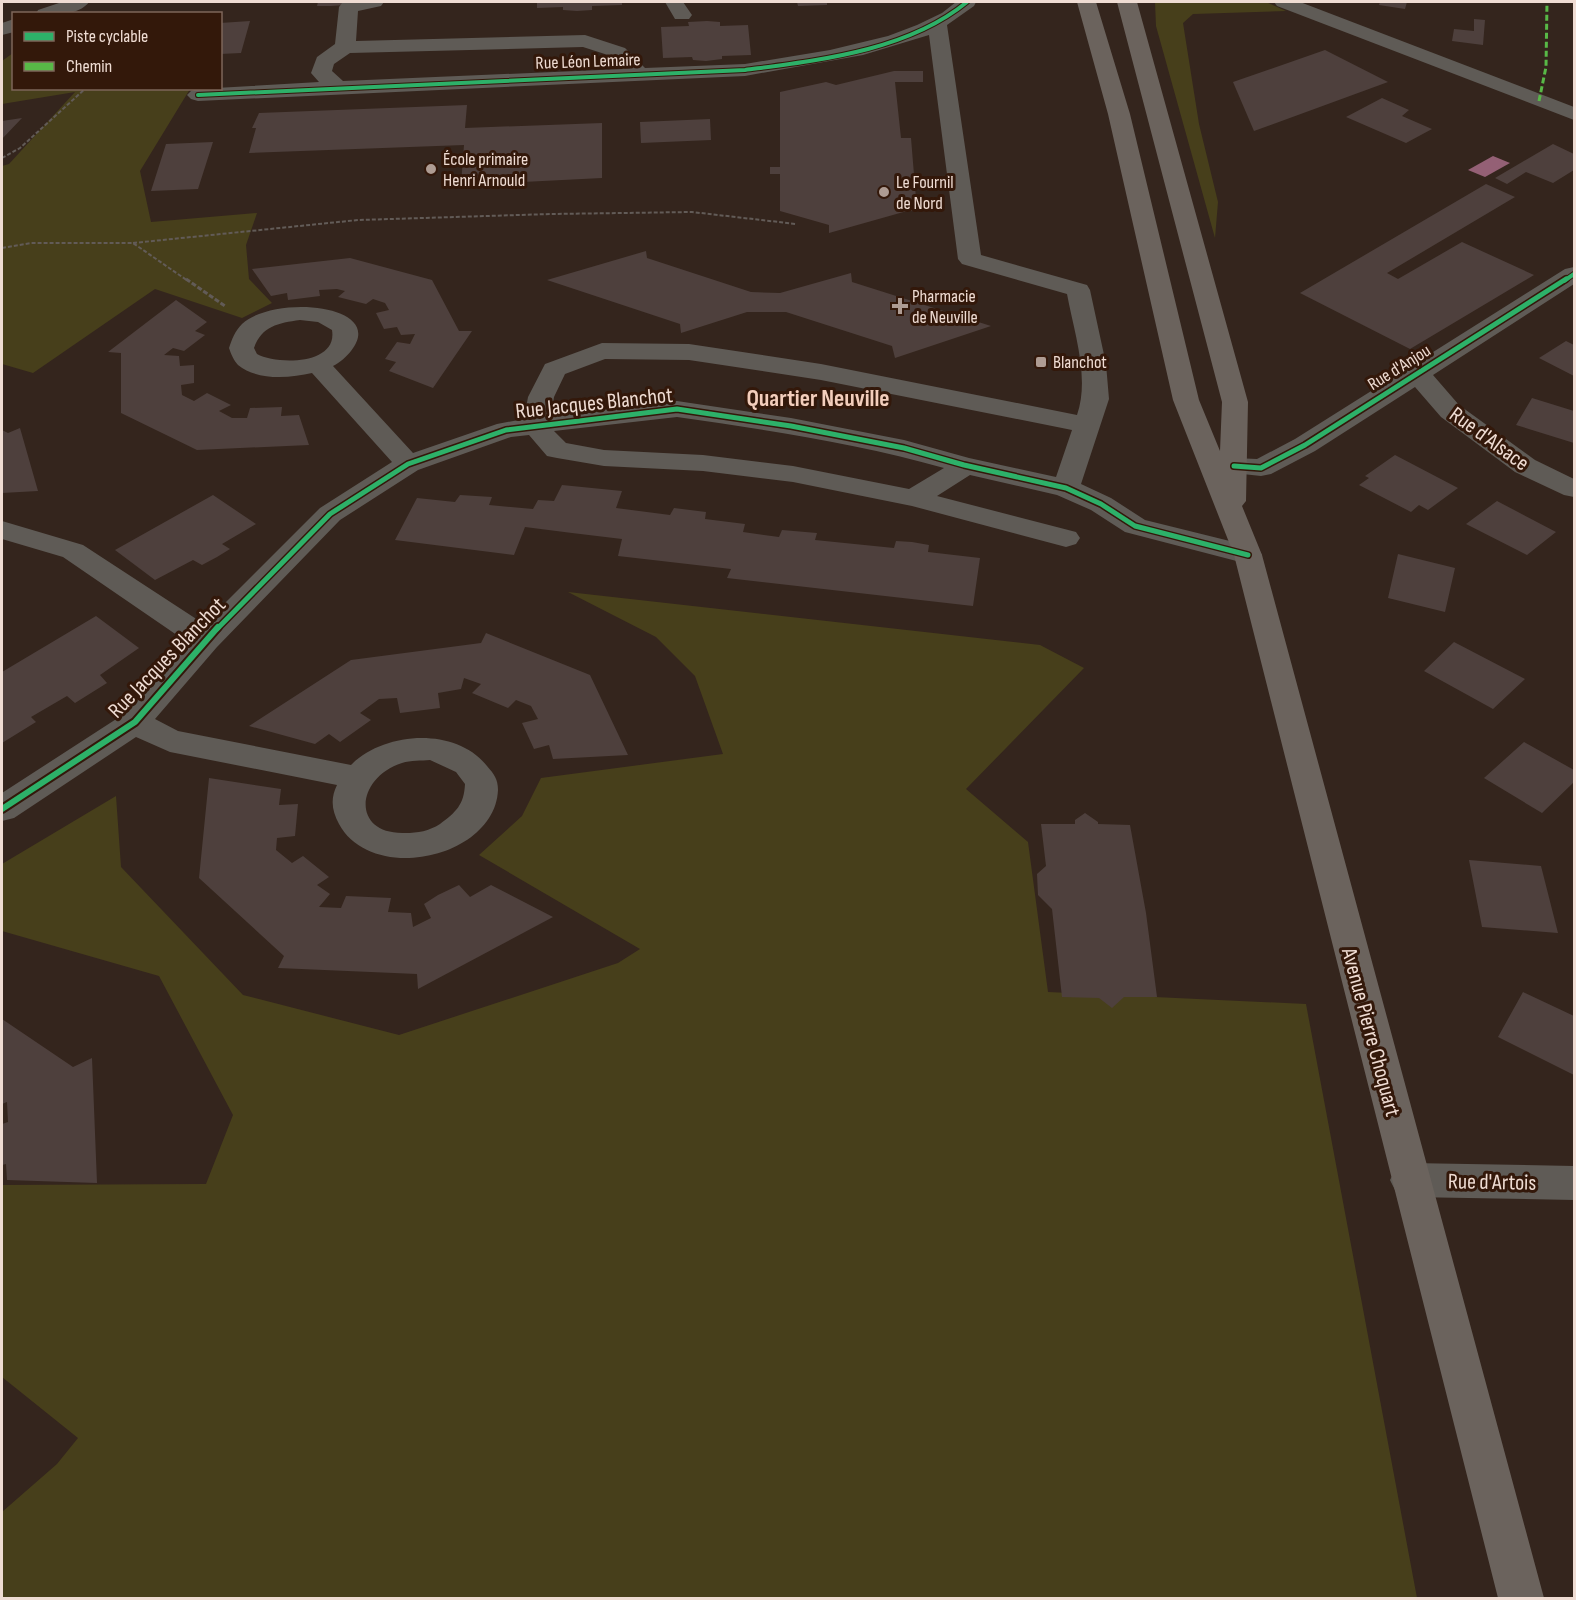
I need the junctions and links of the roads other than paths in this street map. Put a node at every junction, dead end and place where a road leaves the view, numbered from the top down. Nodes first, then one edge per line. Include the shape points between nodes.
1 (79, 2) edge
2 (374, 2) edge
3 (967, 2) edge
4 (1086, 2) edge
5 (1127, 2) edge
6 (1284, 2) edge
7 (51, 12) edge
8 (938, 23) junction
9 (345, 47) junction
10 (640, 75) junction
11 (338, 87) junction
12 (198, 95) dead end
13 (1575, 114) edge
14 (1575, 274) edge
15 (318, 364) junction
16 (1417, 373) junction
17 (1088, 425) junction
18 (536, 427) junction
19 (408, 464) junction
20 (964, 465) junction
21 (1234, 466) junction
22 (1066, 488) junction
23 (1575, 489) edge
24 (914, 498) junction
25 (1231, 509) junction
26 (2, 530) edge
27 (1066, 538) dead end
28 (1248, 555) junction
29 (206, 640) junction
30 (135, 722) junction
31 (359, 778) dead end
32 (2, 809) edge
33 (1410, 1180) junction
34 (1575, 1183) edge
35 (1521, 1599) edge

1 - 7 street
2 - 9 street via 349,7
3 - 8 street, Rue Léon Lemaire
4 - 25 main road via 1119,114 1186,400
5 - 21 main road, Avenue Pierre Choquart via 1234,402
6 - 13 street via 1338,13
8 - 10 street, Rue Léon Lemaire via 856,51 802,62 745,70
8 - 17 street via 970,259 1078,290 1096,399
9 - 10 street via 585,40 618,52
9 - 11 street via 324,61 321,73
10 - 11 street, Rue Léon Lemaire
11 - 12 street, Rue Léon Lemaire
14 - 16 street, Rue d'Anjou
15 - 15 street via 282,371 264,369 243,355 241,345 255,326 268,320 316,314 339,323 345,331 341,349
15 - 19 street
16 - 21 street, Rue d'Anjou via 1305,445 1261,468
16 - 23 street, Rue d'Alsace via 1459,418 1525,466
17 - 18 street via 821,372 689,352 602,351 554,369 541,397
17 - 22 street
18 - 19 street, Rue Jacques Blanchot via 506,430
18 - 20 street, Rue Jacques Blanchot via 677,409 859,439
18 - 24 street via 557,450 604,458 703,463 793,474
19 - 29 street, Rue Jacques Blanchot via 330,514
20 - 22 street, Rue Jacques Blanchot
20 - 24 street
21 - 25 main road, Avenue Pierre Choquart
22 - 28 street, Rue Jacques Blanchot via 1135,525
24 - 27 street
25 - 28 main road, Avenue Pierre Choquart
26 - 29 street via 73,551
28 - 33 main road, Avenue Pierre Choquart
29 - 30 street, Rue Jacques Blanchot
30 - 31 street via 170,741
30 - 32 street, Rue Jacques Blanchot
33 - 34 street, Rue d'Artois
33 - 35 main road, Avenue Pierre Choquart

